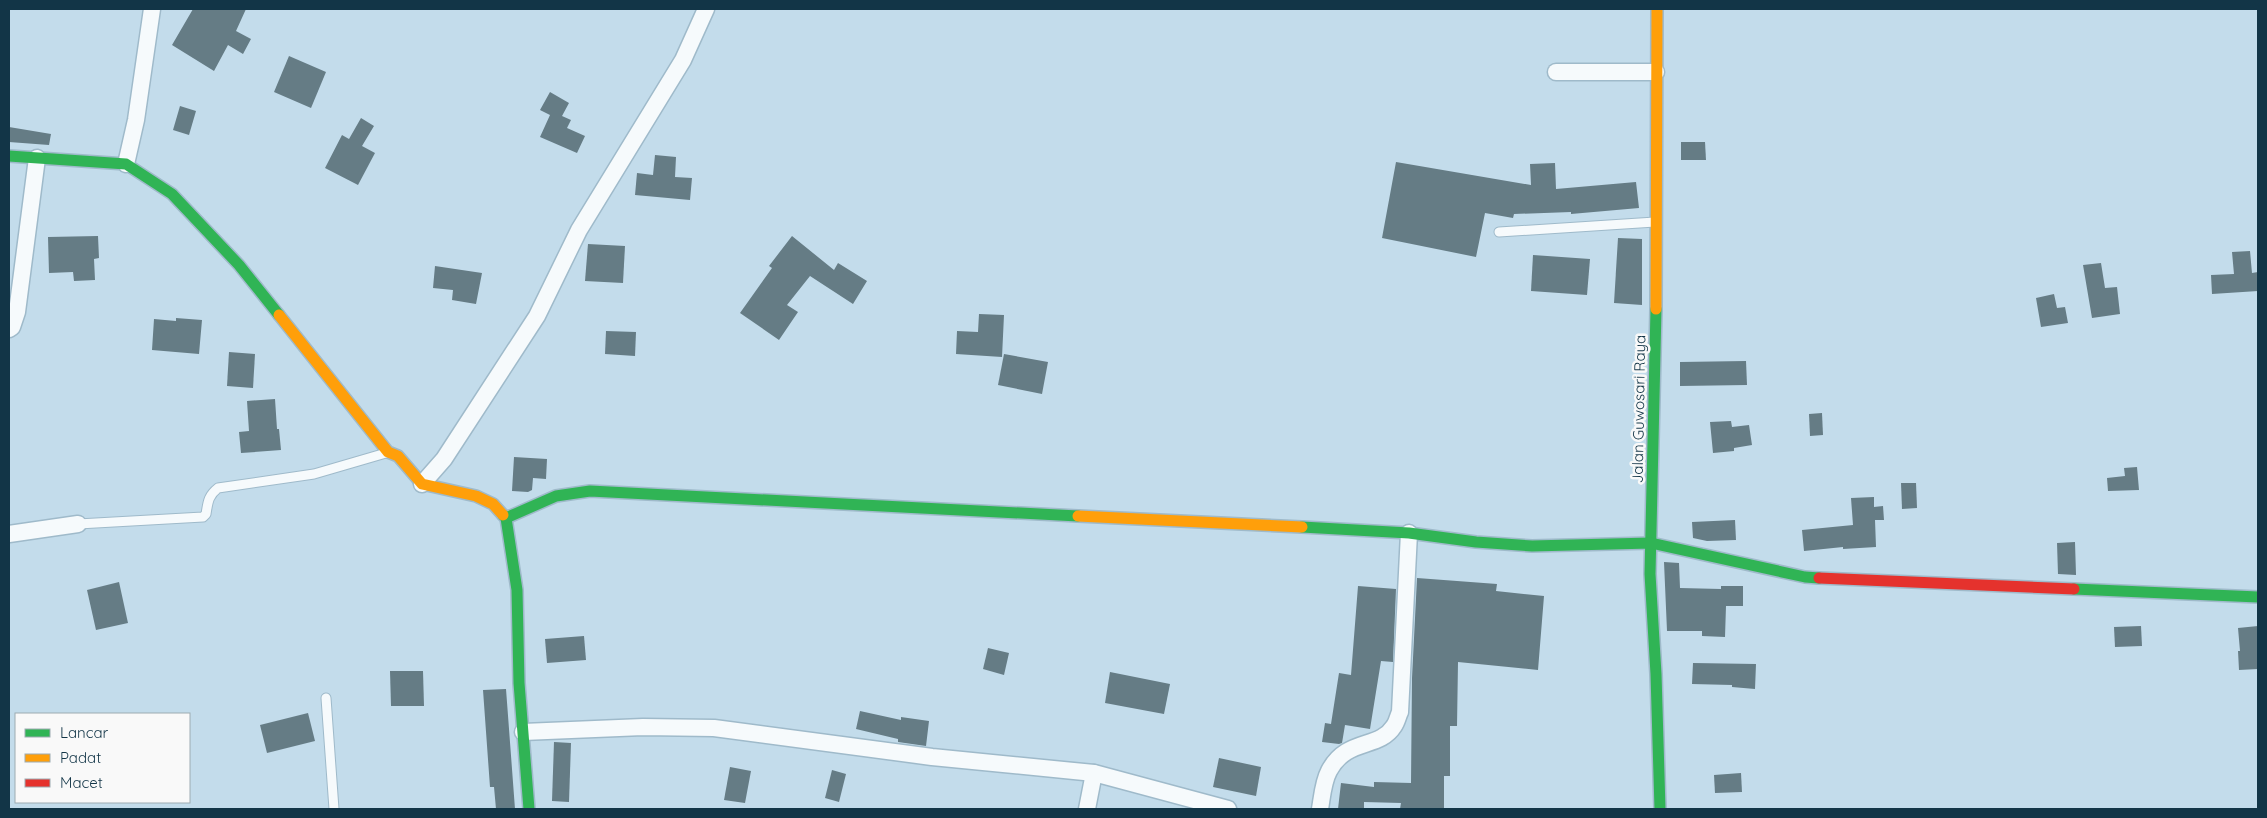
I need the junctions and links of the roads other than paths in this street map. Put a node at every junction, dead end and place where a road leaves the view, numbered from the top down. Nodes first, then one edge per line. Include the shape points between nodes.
1 (152, 9) edge
2 (706, 9) edge
3 (1657, 9) edge
4 (1556, 72) dead end
5 (1656, 72) junction
6 (9, 156) edge
7 (37, 158) junction
8 (126, 164) junction
9 (1656, 222) junction
10 (1499, 232) dead end
11 (9, 329) edge
12 (388, 452) junction
13 (422, 484) junction
14 (506, 518) junction
15 (78, 524) joint
16 (1409, 532) junction
17 (9, 534) edge
18 (1651, 544) junction
19 (2258, 597) edge
20 (326, 698) dead end
21 (523, 732) junction
22 (1094, 773) junction
23 (334, 809) edge
24 (529, 809) edge
25 (1088, 809) edge
26 (1228, 809) edge
27 (1320, 809) edge
28 (1660, 809) edge

1 - 8 street via 136,120
2 - 13 street via 683,60 578,230 538,316 444,459
3 - 5 street, Jalan Guwosari Raya
4 - 5 street
5 - 9 street, Jalan Guwosari Raya
6 - 7 street
7 - 8 street
7 - 11 street via 17,312
8 - 12 street via 179,201 239,265
9 - 10 lane
9 - 18 street, Jalan Guwosari Raya
12 - 13 street via 398,456
12 - 15 lane via 314,474 218,488 211,493 203,517
13 - 14 street via 476,496 493,504
14 - 16 street via 551,496 590,491
14 - 21 street via 517,590
15 - 17 street
16 - 18 street via 1532,546
16 - 27 street via 1400,712 1386,734 1344,751 1328,773
18 - 19 street via 1805,577
18 - 28 street, Jalan Guwosari Raya
20 - 23 lane
21 - 22 street via 714,728 932,757
21 - 24 street
22 - 25 street
22 - 26 street

